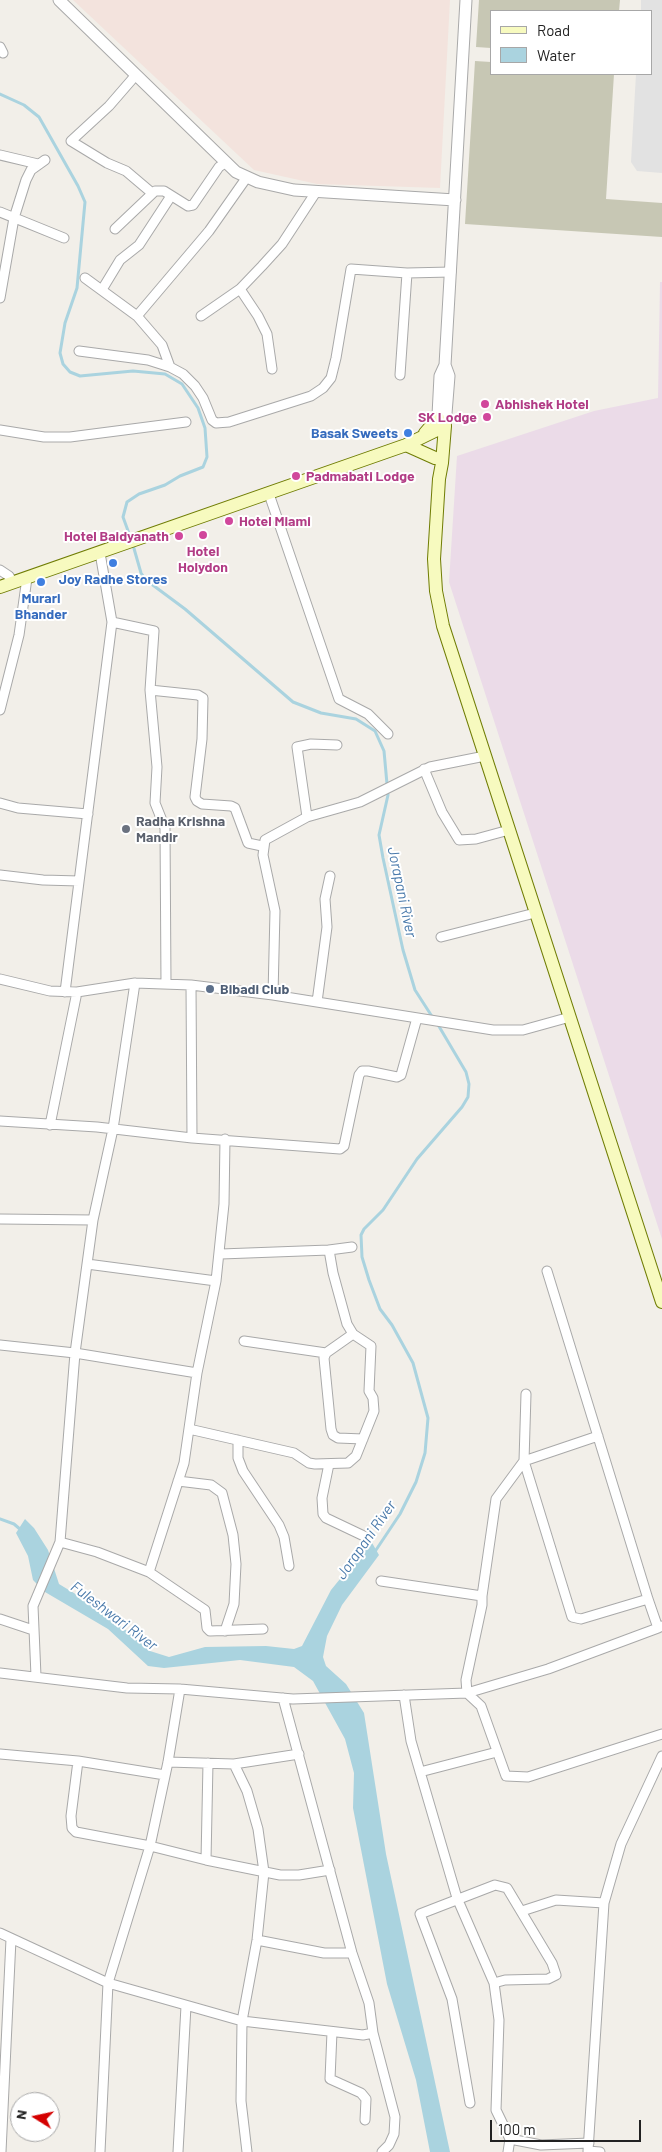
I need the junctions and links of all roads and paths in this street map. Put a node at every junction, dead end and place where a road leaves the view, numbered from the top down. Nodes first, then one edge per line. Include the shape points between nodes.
1 (59, 0) edge
2 (466, 0) edge
3 (135, 76) junction
4 (0, 155) edge
5 (225, 163) junction
6 (247, 177) junction
7 (316, 192) junction
8 (152, 193) junction
9 (171, 196) junction
10 (455, 200) junction
11 (0, 212) edge
12 (14, 218) junction
13 (114, 229) dead end
14 (64, 238) dead end
15 (451, 272) junction
16 (406, 273) junction
17 (85, 278) dead end
18 (102, 288) junction
19 (240, 289) junction
20 (0, 298) edge
21 (138, 316) junction
22 (201, 316) dead end
23 (79, 351) dead end
24 (170, 367) junction
25 (272, 369) dead end
26 (400, 375) dead end
27 (186, 422) dead end
28 (440, 424) junction
29 (0, 430) edge
30 (406, 445) junction
31 (435, 458) junction
32 (439, 479) junction
33 (269, 494) junction
34 (103, 551) junction
35 (0, 570) edge
36 (27, 578) junction
37 (13, 582) junction
38 (0, 587) edge
39 (112, 622) junction
40 (150, 690) junction
41 (0, 710) edge
42 (388, 734) dead end
43 (337, 745) dead end
44 (485, 756) junction
45 (424, 769) junction
46 (0, 803) edge
47 (88, 814) junction
48 (307, 817) junction
49 (509, 830) junction
50 (262, 846) junction
51 (0, 874) edge
52 (330, 876) dead end
53 (79, 881) junction
54 (535, 913) junction
55 (441, 937) dead end
56 (0, 980) edge
57 (135, 984) junction
58 (166, 984) junction
59 (191, 985) junction
60 (65, 992) junction
61 (77, 992) junction
62 (273, 995) junction
63 (317, 1002) junction
64 (570, 1017) junction
65 (419, 1019) junction
66 (0, 1121) edge
67 (50, 1125) junction
68 (113, 1129) junction
69 (192, 1138) junction
70 (225, 1139) junction
71 (0, 1219) edge
72 (93, 1220) junction
73 (352, 1247) dead end
74 (329, 1250) junction
75 (221, 1254) junction
76 (87, 1264) junction
77 (547, 1271) dead end
78 (216, 1281) junction
79 (662, 1302) edge
80 (353, 1334) junction
81 (244, 1341) dead end
82 (0, 1345) edge
83 (326, 1353) junction
84 (75, 1354) junction
85 (197, 1373) junction
86 (526, 1394) dead end
87 (189, 1429) junction
88 (598, 1436) junction
89 (363, 1439) junction
90 (238, 1440) junction
91 (524, 1461) junction
92 (329, 1464) junction
93 (178, 1481) junction
94 (366, 1537) dead end
95 (60, 1542) junction
96 (289, 1566) dead end
97 (149, 1572) junction
98 (381, 1581) dead end
99 (482, 1596) junction
100 (648, 1599) junction
101 (0, 1619) edge
102 (660, 1627) edge
103 (263, 1629) dead end
104 (33, 1630) junction
105 (225, 1631) junction
106 (0, 1673) edge
107 (36, 1676) junction
108 (180, 1689) junction
109 (467, 1692) junction
110 (404, 1695) junction
111 (283, 1698) junction
112 (662, 1734) edge
113 (497, 1752) junction
114 (0, 1754) edge
115 (299, 1754) junction
116 (662, 1756) edge
117 (78, 1761) junction
118 (168, 1762) junction
119 (208, 1763) junction
120 (234, 1764) junction
121 (420, 1772) junction
122 (165, 1776) junction
123 (150, 1846) junction
124 (206, 1860) junction
125 (330, 1870) junction
126 (264, 1872) junction
127 (457, 1898) junction
128 (604, 1902) junction
129 (522, 1912) junction
130 (0, 1933) edge
131 (11, 1939) junction
132 (257, 1940) junction
133 (352, 1953) junction
134 (108, 1983) junction
135 (494, 1984) junction
136 (186, 2006) junction
137 (242, 2022) junction
138 (332, 2032) junction
139 (373, 2033) junction
140 (470, 2103) dead end
141 (365, 2120) dead end
142 (510, 2139) junction
143 (589, 2143) junction
144 (540, 2149) edge
145 (1, 2152) edge
146 (100, 2152) edge
147 (178, 2152) edge
148 (247, 2152) edge
149 (382, 2152) edge
150 (508, 2152) edge
151 (600, 2152) edge

1 - 3 street
2 - 10 street
3 - 5 street
3 - 8 street via 109,106 71,141 126,171
4 - 12 street via 42,162 31,170
5 - 6 street
5 - 9 street via 192,205
6 - 7 street via 274,187
6 - 21 street via 209,231
7 - 10 street
7 - 19 street via 282,244
8 - 9 street via 160,190
8 - 13 street
9 - 18 street via 139,245 120,260
10 - 15 street
11 - 12 street
12 - 14 street
12 - 20 street
15 - 16 street
15 - 28 street via 445,365 440,376
16 - 24 street via 351,269 331,378 311,396 229,422 216,423 195,386
16 - 26 street
17 - 18 street
18 - 21 street
19 - 22 street
19 - 25 street via 267,334
21 - 24 street via 162,345
23 - 24 street via 138,358
27 - 29 street via 70,437 44,437
28 - 30 main road
28 - 31 main road
28 - 32 main road via 442,464
30 - 31 main road
30 - 33 main road
31 - 32 main road via 434,471
32 - 44 main road via 434,559 439,608
33 - 34 main road
33 - 42 street via 339,699 368,714
34 - 36 main road
34 - 39 street
35 - 37 street
36 - 37 main road
36 - 41 street via 19,635
37 - 38 main road
39 - 40 street via 154,631
39 - 47 street
40 - 50 street via 203,698 195,797 202,804 235,808 248,843
40 - 58 street via 157,767 155,803 165,828
43 - 48 street via 297,747
44 - 45 street
44 - 49 main road
45 - 48 street via 380,794
45 - 49 street via 442,812 459,840
46 - 47 street via 18,808
47 - 53 street
48 - 50 street via 264,840
49 - 54 main road
50 - 62 street via 275,911
51 - 53 street
52 - 63 street via 325,899 327,928
53 - 60 street
54 - 55 street
54 - 64 main road
56 - 60 street
57 - 58 street
57 - 61 street
57 - 68 street
58 - 59 street
59 - 62 street
59 - 69 street
60 - 61 street
61 - 67 street
62 - 63 street
63 - 65 street
64 - 65 street via 523,1030 494,1030
64 - 79 main road
65 - 70 street via 400,1075 362,1071 359,1075 344,1146 340,1149
66 - 67 street
67 - 68 street
68 - 69 street
68 - 72 street
69 - 70 street
70 - 75 street
71 - 72 street
72 - 76 street
73 - 74 street
74 - 75 street
74 - 80 street via 335,1282
75 - 78 street
76 - 78 street
76 - 84 street
77 - 88 street
78 - 85 street
80 - 83 street
80 - 89 street via 372,1346 369,1391 375,1406
81 - 83 street
82 - 84 street
83 - 89 street via 331,1429 334,1435 344,1439
84 - 85 street
84 - 95 street
85 - 87 street
86 - 91 street
87 - 90 street
87 - 93 street
88 - 91 street
88 - 100 street
89 - 92 street via 352,1461
90 - 92 street via 294,1452 309,1463
90 - 96 street via 238,1458 243,1471 284,1537
91 - 99 street via 496,1499
91 - 100 street via 572,1617 581,1618
92 - 94 street via 322,1498 323,1514
93 - 97 street
93 - 105 street via 210,1485 222,1493 233,1535 236,1564 234,1604
95 - 97 street
95 - 104 street via 33,1606
97 - 105 street via 205,1610 210,1631
98 - 99 street
99 - 109 street via 466,1680
100 - 102 street
101 - 104 street
102 - 109 street via 548,1668
103 - 105 street
104 - 107 street
106 - 107 street
107 - 108 street via 127,1688
108 - 111 street
108 - 118 street
109 - 110 street
109 - 113 street via 481,1706
110 - 111 street
110 - 121 street via 411,1741
111 - 115 street
112 - 113 street via 528,1777 506,1776
113 - 121 street
114 - 117 street
115 - 120 street
115 - 125 street
116 - 128 street via 621,1844
117 - 122 street
117 - 123 street via 72,1828 76,1832
118 - 119 street
118 - 122 street
119 - 120 street
119 - 124 street
120 - 126 street via 247,1791 258,1829
121 - 127 street
122 - 123 street
123 - 124 street
123 - 134 street
124 - 126 street
125 - 126 street via 298,1875
125 - 133 street
126 - 132 street
127 - 129 street via 495,1885 507,1888
127 - 135 street
127 - 140 street via 420,1914 452,1999
128 - 129 street via 556,1900
128 - 143 street
129 - 135 street via 556,1975 548,1979 505,1980
130 - 131 street
131 - 134 street
131 - 145 street
132 - 133 street via 324,1953
132 - 137 street
133 - 139 street via 370,2003
134 - 136 street
134 - 146 street
135 - 142 street via 499,2020 496,2110
136 - 137 street
136 - 147 street
137 - 138 street
137 - 148 street via 241,2100
138 - 139 street
138 - 141 street via 330,2079 361,2093 366,2099
139 - 149 street via 395,2117 394,2134
142 - 144 street
142 - 150 street
143 - 144 street
143 - 151 street via 588,2152

